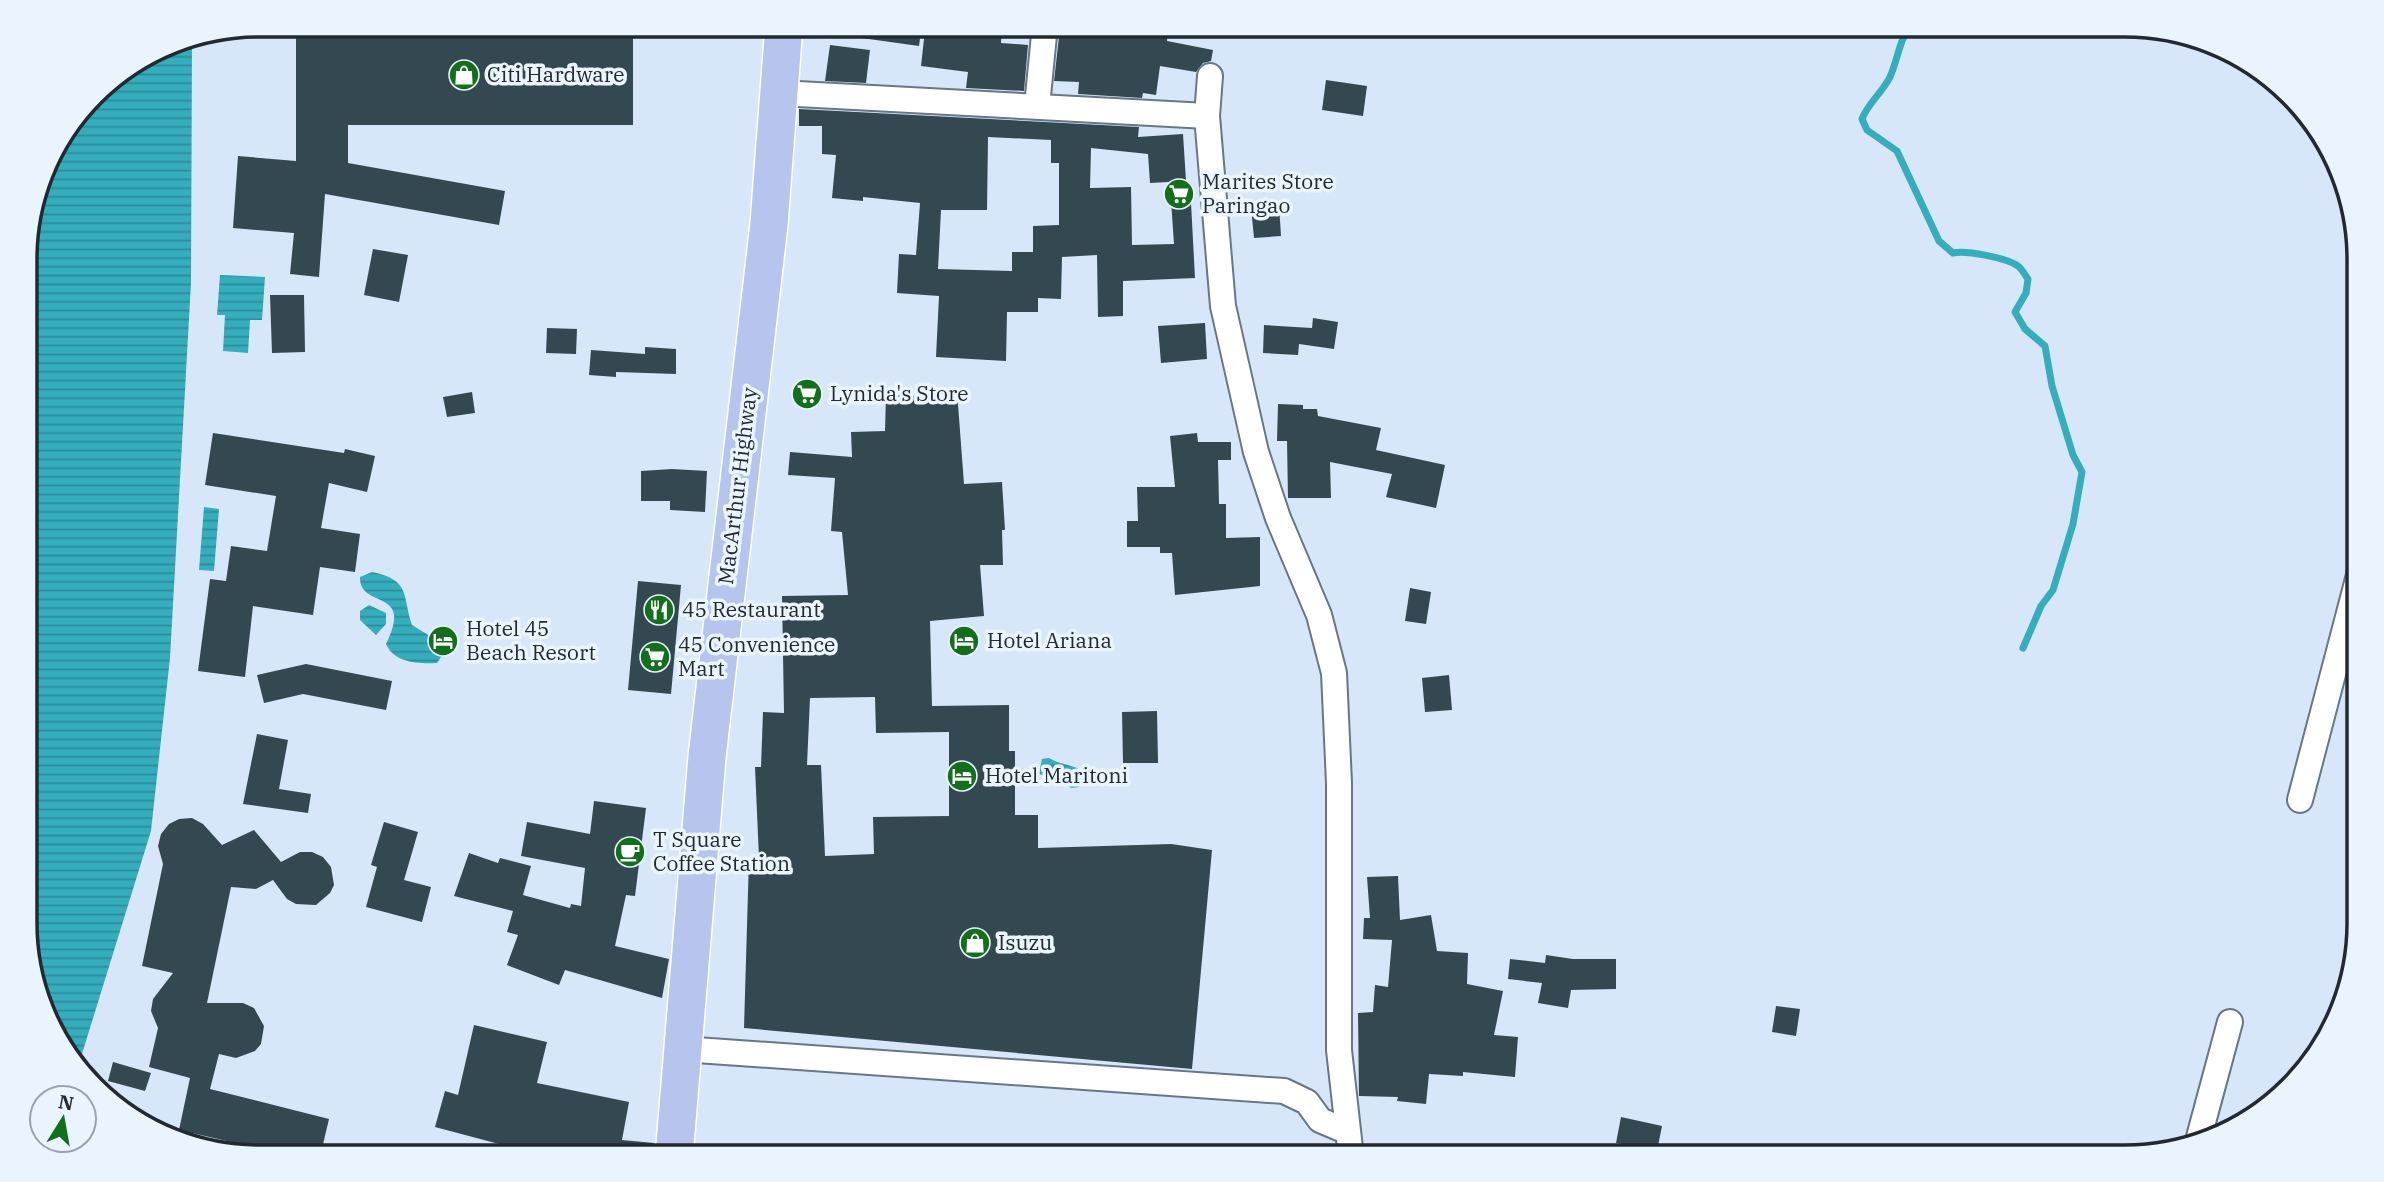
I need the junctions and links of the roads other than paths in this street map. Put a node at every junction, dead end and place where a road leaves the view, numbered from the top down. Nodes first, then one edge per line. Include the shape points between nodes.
1 (783, 37) edge
2 (1044, 37) edge
3 (1210, 76) dead end
4 (779, 93) junction
5 (1037, 106) junction
6 (1207, 116) junction
7 (2347, 618) edge
8 (2300, 800) dead end
9 (2230, 1022) dead end
10 (682, 1049) junction
11 (1346, 1131) junction
12 (2200, 1132) edge
13 (675, 1145) edge
14 (1349, 1145) edge

1 - 4 highway, MacArthur Highway
2 - 5 street
3 - 6 street
4 - 5 street
4 - 10 highway, MacArthur Highway via 769,224 708,757
5 - 6 street
6 - 11 street via 1223,306 1236,365 1256,452 1319,615 1334,673 1339,783 1339,1050
7 - 8 street
9 - 12 street
10 - 11 street via 1284,1091 1307,1102 1320,1119
10 - 13 highway, MacArthur Highway
11 - 14 street

